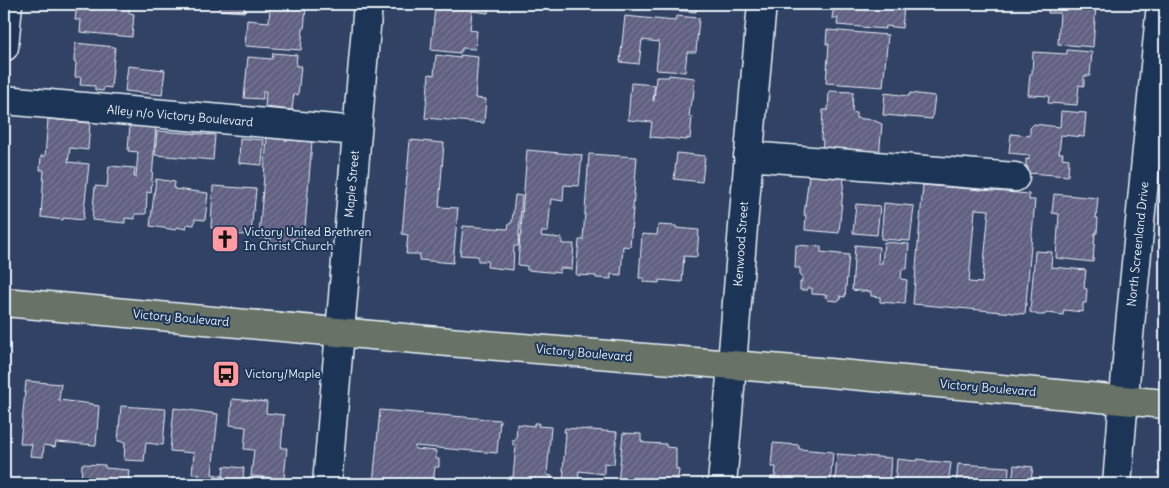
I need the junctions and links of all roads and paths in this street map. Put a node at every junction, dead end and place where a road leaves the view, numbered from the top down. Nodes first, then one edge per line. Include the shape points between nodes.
1 (8, 4) edge
2 (368, 4) edge
3 (762, 4) edge
4 (1161, 4) edge
5 (4, 47) edge
6 (4, 100) edge
7 (356, 131) junction
8 (748, 156) junction
9 (1015, 177) dead end
10 (4, 302) edge
11 (340, 332) junction
12 (732, 366) junction
13 (1124, 400) junction
14 (1165, 404) edge
15 (327, 484) edge
16 (722, 484) edge
17 (1117, 484) edge

1 - 5 street
2 - 7 street, Maple Street
3 - 8 street, Kenwood Street
4 - 13 street, North Screenland Drive
6 - 7 street, Alley n/o Victory Boulevard
7 - 11 street, Maple Street
8 - 9 street
8 - 12 street, Kenwood Street
10 - 11 main road, Victory Boulevard
11 - 12 main road, Victory Boulevard
11 - 15 street, Maple Street
12 - 13 main road, Victory Boulevard
12 - 16 street, Kenwood Street
13 - 14 main road, Victory Boulevard
13 - 17 street, North Screenland Drive

